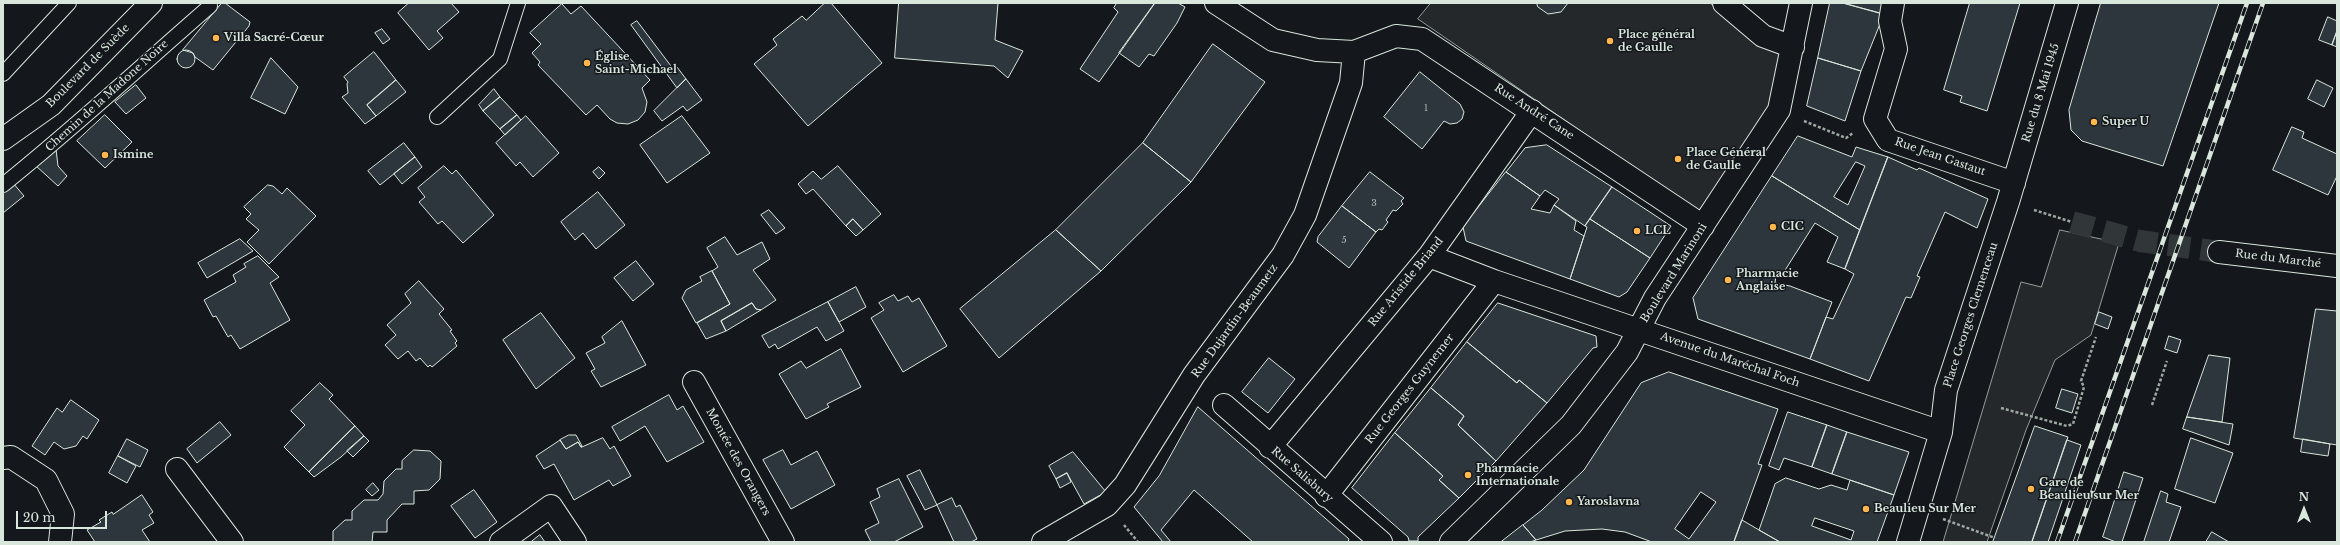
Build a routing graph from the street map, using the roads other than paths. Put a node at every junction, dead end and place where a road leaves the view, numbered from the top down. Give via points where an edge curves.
1 (69, 3) edge
2 (151, 3) edge
3 (518, 3) edge
4 (1216, 3) edge
5 (1724, 3) edge
6 (1801, 3) edge
7 (1893, 3) edge
8 (2067, 3) edge
9 (210, 6) dead end
10 (1793, 47) junction
11 (1354, 52) junction
12 (3, 74) edge
13 (1532, 111) junction
14 (437, 117) dead end
15 (3, 139) edge
16 (2014, 183) junction
17 (3, 185) edge
18 (1703, 226) junction
19 (2219, 252) tunnel mouth
20 (1429, 256) junction
21 (2337, 266) edge
22 (1494, 281) junction
23 (1639, 329) junction
24 (694, 382) dead end
25 (1224, 405) dead end
26 (1940, 432) junction
27 (1270, 447) junction
28 (3, 458) edge
29 (177, 469) dead end
30 (1326, 496) junction
31 (60, 542) edge
32 (232, 542) edge
33 (501, 542) edge
34 (575, 542) edge
35 (783, 542) edge
36 (1043, 542) edge
37 (1381, 542) edge
38 (1452, 542) edge
39 (1908, 542) edge

1 - 12 lane
2 - 15 street, Boulevard de Suède via 51,105
3 - 14 lane via 500,59
4 - 11 street via 1272,40 1317,50
5 - 10 street via 1762,36
6 - 10 street, Boulevard Marinoni
7 - 16 street, Rue Jean Gastaut via 1890,21 1896,49 1875,119 1888,140
8 - 16 street, Rue du 8 Mai 1945
9 - 17 lane, Chemin de la Madone Noire via 124,80 58,142
10 - 18 street, Boulevard Marinoni via 1779,110
11 - 13 street, Rue André Cane via 1396,36 1422,39
11 - 36 street, Rue Dujardin-Beaumetz via 1351,83 1341,113 1305,215 1283,255 1194,375 1125,485 1107,505
13 - 18 street, Rue André Cane
13 - 20 street, Rue Aristide Briand
16 - 26 street, Place Georges Clemenceau via 1946,390
18 - 23 street, Boulevard Marinoni via 1655,298
19 - 21 street, Rue du Marché
20 - 22 street, Avenue du Maréchal Foch
20 - 27 street, Rue Aristide Briand
22 - 23 street, Avenue du Maréchal Foch
22 - 30 street, Rue Georges Guynemer
23 - 26 street, Avenue du Maréchal Foch
23 - 38 street, Boulevard Marinoni via 1627,352 1571,425
24 - 35 street, Montée des Orangers
25 - 27 street, Rue Salisbury
26 - 39 street, Place Georges Clemenceau
27 - 30 street, Rue Salisbury
28 - 31 street via 11,457 46,480 63,514
29 - 32 street
30 - 37 street, Rue Salisbury
33 - 34 street via 551,506

